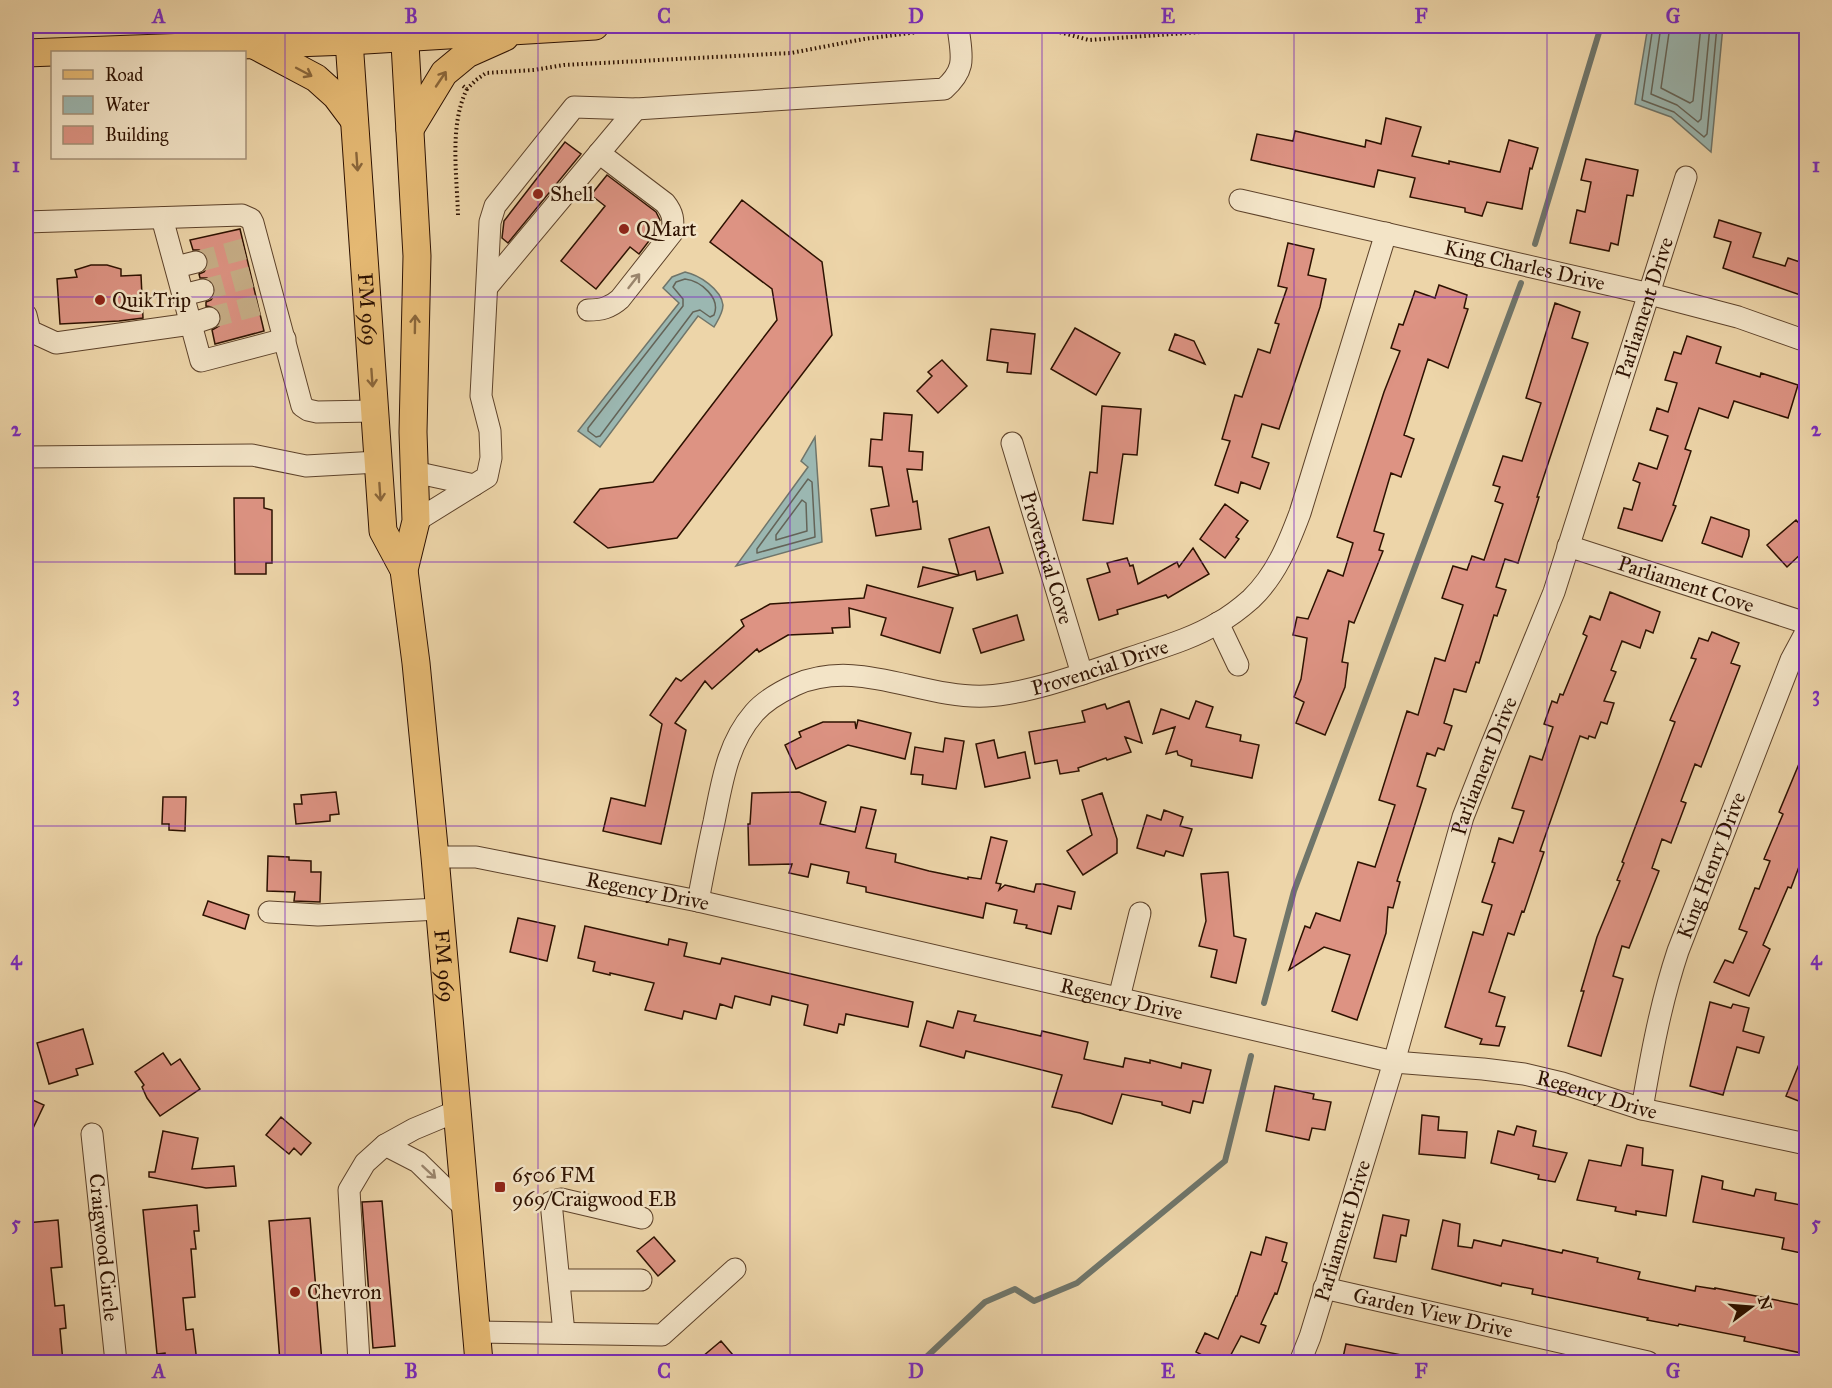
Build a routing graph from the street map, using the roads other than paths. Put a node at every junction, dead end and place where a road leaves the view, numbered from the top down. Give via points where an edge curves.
1 (272, 26) edge
2 (595, 26) edge
3 (958, 26) edge
4 (518, 28) edge
5 (405, 32) edge
6 (349, 33) edge
7 (252, 45) junction
8 (101, 51) edge
9 (51, 53) edge
10 (26, 54) edge
11 (636, 109) junction
12 (354, 120) junction
13 (410, 129) junction
14 (599, 153) junction
15 (1686, 177) dead end
16 (1240, 200) dead end
17 (162, 218) junction
18 (26, 222) edge
19 (1386, 232) junction
20 (488, 286) junction
21 (1650, 294) junction
22 (588, 310) dead end
23 (26, 315) edge
24 (200, 321) junction
25 (285, 339) junction
26 (1806, 341) edge
27 (374, 411) junction
28 (1012, 443) dead end
29 (26, 457) edge
30 (378, 462) junction
31 (414, 472) junction
32 (474, 486) junction
33 (416, 521) junction
34 (1568, 546) junction
35 (404, 570) junction
36 (1218, 623) junction
37 (1806, 623) edge
38 (1806, 632) edge
39 (1238, 665) dead end
40 (1082, 674) junction
41 (435, 857) junction
42 (698, 902) junction
43 (439, 909) junction
44 (269, 912) dead end
45 (1140, 913) dead end
46 (1119, 998) junction
47 (1394, 1062) junction
48 (1642, 1109) junction
49 (456, 1111) junction
50 (92, 1134) dead end
51 (1806, 1144) edge
52 (385, 1145) junction
53 (465, 1208) junction
54 (642, 1218) dead end
55 (735, 1269) dead end
56 (559, 1280) junction
57 (641, 1280) dead end
58 (1324, 1288) junction
59 (476, 1332) junction
60 (564, 1334) junction
61 (116, 1362) edge
62 (359, 1362) edge
63 (479, 1362) edge
64 (1300, 1362) edge
65 (1648, 1362) edge

1 - 7 main road
2 - 4 main road
3 - 11 street via 962,62 958,77 944,89
4 - 5 main road
13 -> 4 main road via 444,72 467,54
5 - 6 main road
5 - 13 main road, FM 969 / FM 969
6 - 7 main road
6 - 12 main road, FM 969 / FM 969
7 - 8 main road
7 -> 12 main road via 316,78
9 - 10 main road
11 - 14 street
11 - 20 street via 574,107 495,206 490,222
12 -> 27 main road, FM 969 / FM 969
31 -> 13 main road, FM 969 / FM 969 via 417,256
14 - 20 street
22 -> 14 street via 613,305 672,232 674,224 673,213 665,203
15 - 21 street, Parliament Drive
16 - 19 street, King Charles Drive
17 - 18 street
17 - 24 street via 186,265
17 - 25 street via 242,215 251,219 252,247 266,303
19 - 21 street, King Charles Drive
19 - 36 street, Provencial Drive via 1288,546 1270,578 1250,600
20 - 32 street via 481,396 490,431 491,458 487,477
21 - 26 street, King Charles Drive via 1738,317
21 - 34 street, Parliament Drive
23 - 24 street via 30,331 56,343
24 - 25 street via 201,361
25 - 27 street via 302,406 317,412
27 - 30 main road, FM 969 / FM 969
27 - 31 main road via 388,417 397,459 403,468
28 - 40 street, Provencial Cove
29 - 30 street via 252,455 306,466
30 -> 35 main road, FM 969 / FM 969 via 383,531
31 - 32 street
31 - 33 main road, FM 969 / FM 969
32 - 33 street
33 - 35 main road, FM 969 / FM 969
34 - 37 street, Parliament Cove
34 - 47 street, Parliament Drive via 1554,592 1463,817
35 - 41 main road, FM 969 / FM 969
36 - 39 street
36 - 40 street, Provencial Drive
38 - 48 street, King Henry Drive via 1791,660 1678,951 1658,1021
40 - 42 street, Provencial Drive via 986,696 946,693 870,676 838,675 810,678 778,692 755,712 738,735 725,765
41 - 42 street, Regency Drive via 476,857
41 - 43 main road, FM 969 / FM 969
42 - 46 street, Regency Drive
43 - 44 street via 318,915
43 - 49 main road, FM 969 / FM 969
45 - 46 street
46 - 47 street, Regency Drive
47 - 48 street, Regency Drive via 1524,1074
47 - 58 street, Parliament Drive
48 - 51 street, Regency Drive
49 - 52 street
49 - 53 main road, FM 969 / FM 969
50 - 61 street, Craigwood Circle
52 -> 53 street via 418,1162
52 - 62 street via 365,1163 349,1190
53 - 59 main road, FM 969 / FM 969
54 - 56 street via 561,1199 551,1202
55 - 60 street via 662,1335
56 - 57 street
56 - 60 street
58 - 64 street, Parliament Drive
58 - 65 street, Garden View Drive
59 - 60 street
59 - 63 main road, FM 969 / FM 969

